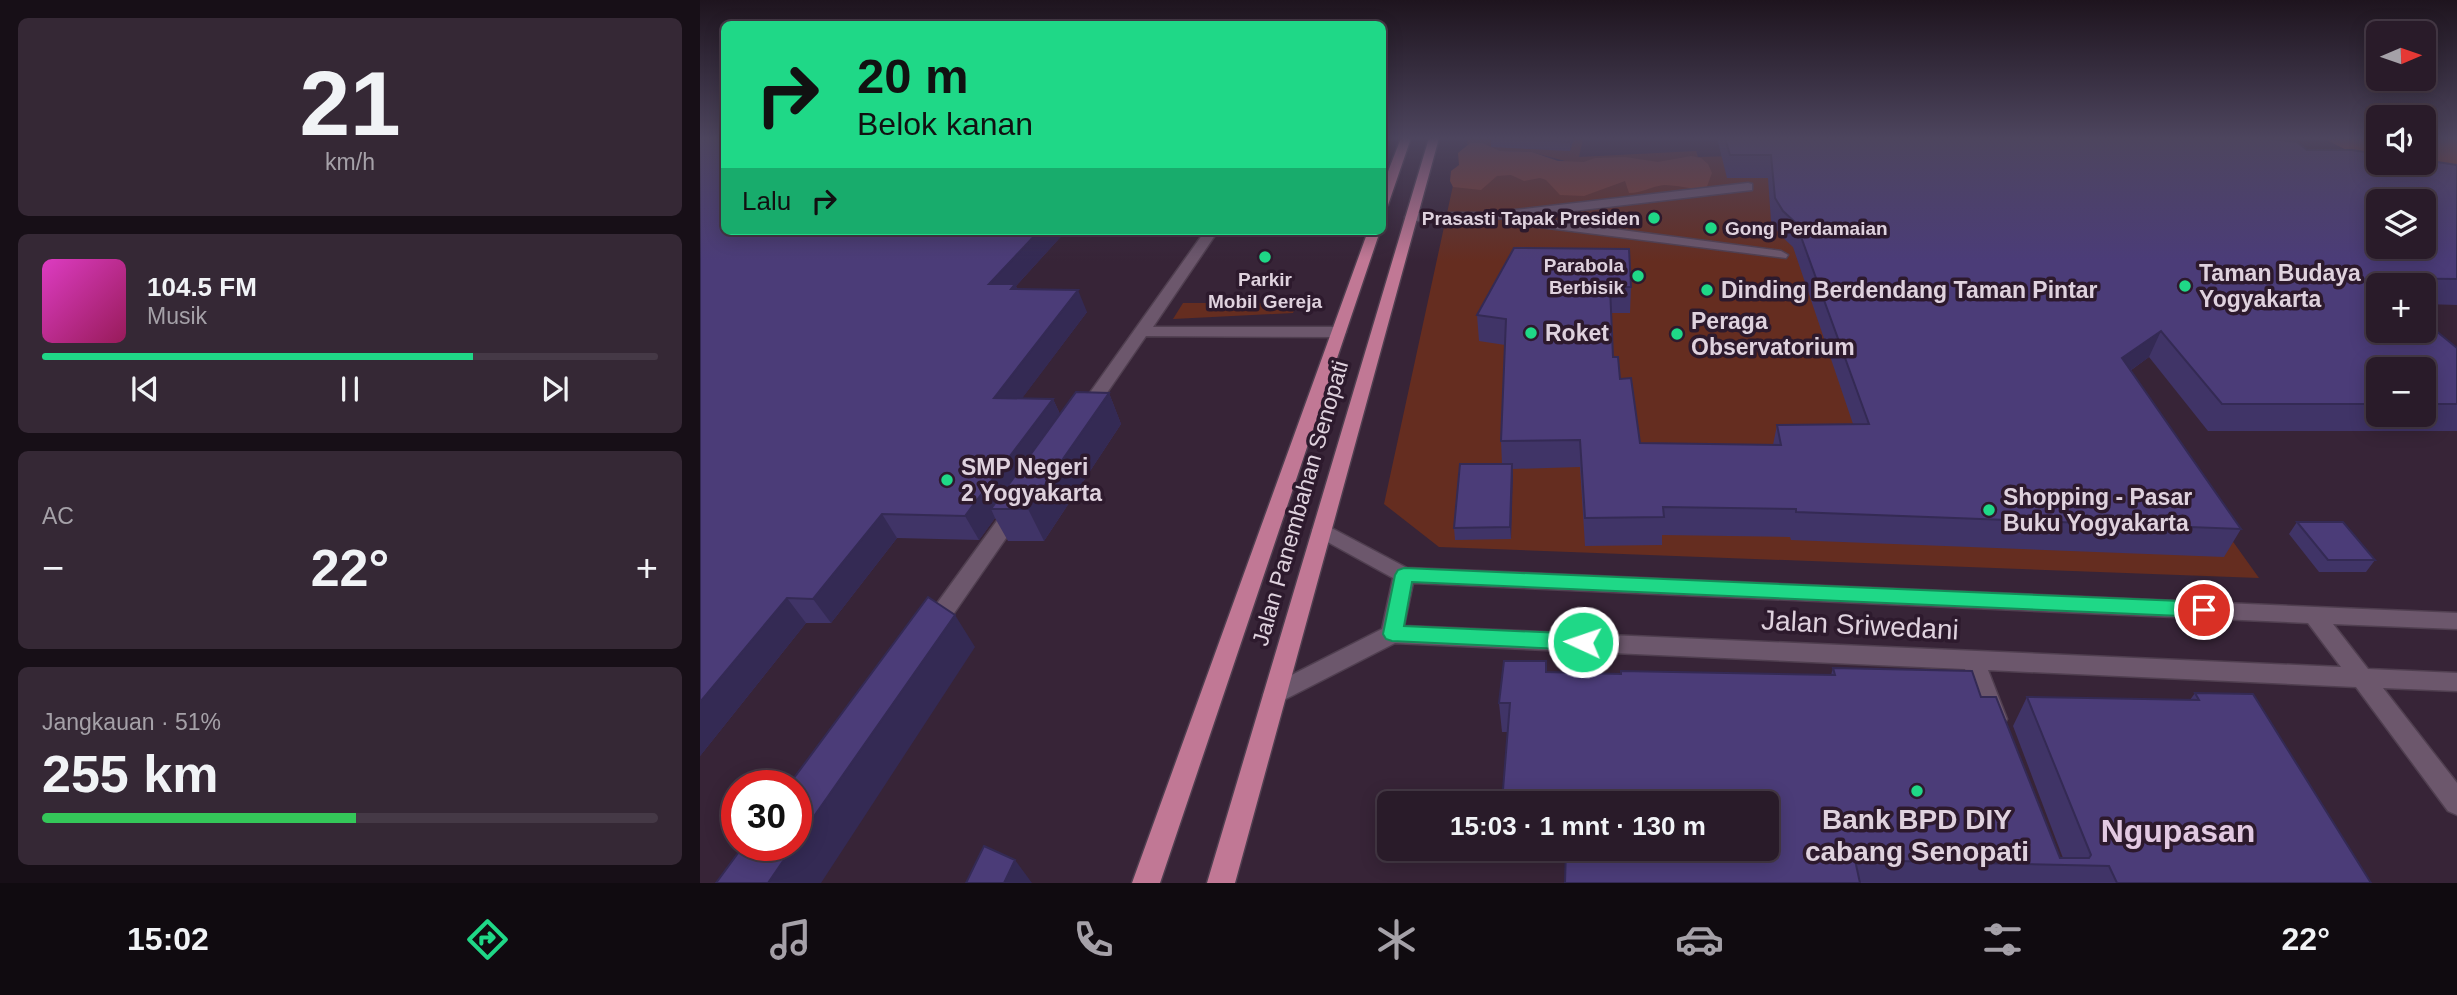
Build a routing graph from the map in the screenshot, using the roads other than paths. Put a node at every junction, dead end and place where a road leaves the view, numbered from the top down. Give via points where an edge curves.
1 (1422, 179) edge
2 (1748, 187) dead end
3 (1411, 217) junction
4 (1489, 217) junction
5 (1209, 235) edge
6 (1373, 235) edge
7 (1781, 255) dead end
8 (1142, 331) junction
9 (1338, 332) junction
10 (1070, 433) edge
11 (1021, 502) edge
12 (1322, 530) junction
13 (1404, 575) junction
14 (2314, 615) junction
15 (2457, 621) edge
16 (1392, 634) junction
17 (925, 638) edge
18 (1973, 660) junction
19 (2363, 678) junction
20 (2457, 682) edge
21 (1274, 695) junction
22 (2005, 747) edge
23 (2457, 803) edge
24 (1146, 883) edge
25 (1221, 883) edge

1 - 3 main road, Jalan Panembahan Senopati
2 - 4 street
3 - 4 street
3 - 12 main road, Jalan Panembahan Senopati
4 - 7 street
5 - 8 street
6 - 9 main road, Jalan Panembahan Senopati
8 - 9 street
8 - 10 street
9 - 24 main road, Jalan Panembahan Senopati
11 - 17 street
12 - 13 street, Jalan Sriwedani
12 - 21 main road, Jalan Panembahan Senopati
13 - 14 street, Jalan Sriwedani
13 - 16 street
14 - 15 street, Jalan Sriwedani
14 - 19 street
16 - 18 street, Jalan Sriwedani
16 - 21 street, Jalan Sriwedani
18 - 19 street, Jalan Sriwedani
18 - 22 street
19 - 20 street, Jalan Sriwedani
19 - 23 street
21 - 25 main road, Jalan Panembahan Senopati

